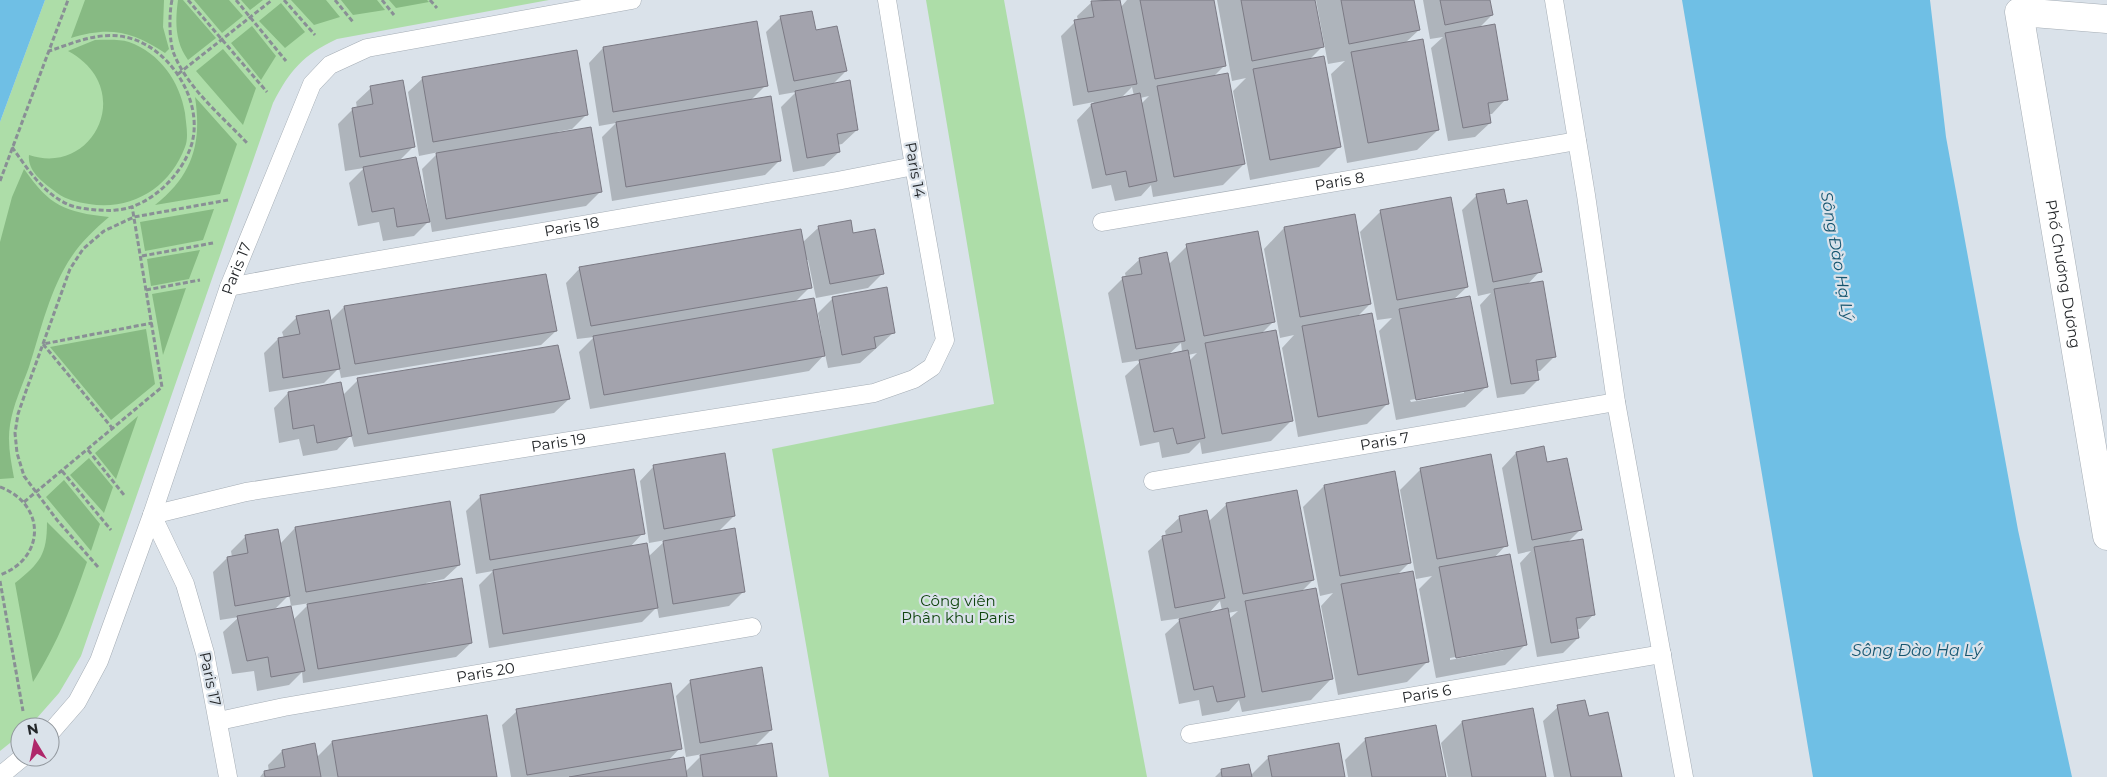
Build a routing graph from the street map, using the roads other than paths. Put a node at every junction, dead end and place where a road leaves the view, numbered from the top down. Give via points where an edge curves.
1 (632, 0) edge
2 (887, 0) edge
3 (1554, 0) edge
4 (2107, 19) edge
5 (1577, 141) junction
6 (914, 166) junction
7 (1102, 222) dead end
8 (229, 288) junction
9 (946, 340) joint
10 (1616, 402) junction
11 (1153, 481) dead end
12 (152, 515) junction
13 (2107, 536) edge
14 (752, 627) dead end
15 (1662, 654) junction
16 (219, 721) junction
17 (60, 722) edge
18 (1190, 734) dead end
19 (11, 767) edge
20 (0, 776) edge
21 (228, 777) edge
22 (1684, 777) edge

1 - 8 lane, Paris 17 via 367,48 330,65 312,84
2 - 6 lane, Paris 14
3 - 5 lane
4 - 13 street, Phố Chương Dương via 2019,12
5 - 7 lane, Paris 8
5 - 10 lane
6 - 8 lane, Paris 18
6 - 9 lane, Paris 14
8 - 12 lane, Paris 17
9 - 12 lane, Paris 19 via 932,367 914,379 874,393 246,492
10 - 11 lane, Paris 7
10 - 15 lane
12 - 16 lane, Paris 17 via 185,584 205,653
12 - 17 lane via 99,660 77,702
14 - 16 lane, Paris 20
15 - 18 lane, Paris 6
15 - 22 lane
16 - 21 lane, Paris 17
19 - 20 lane

